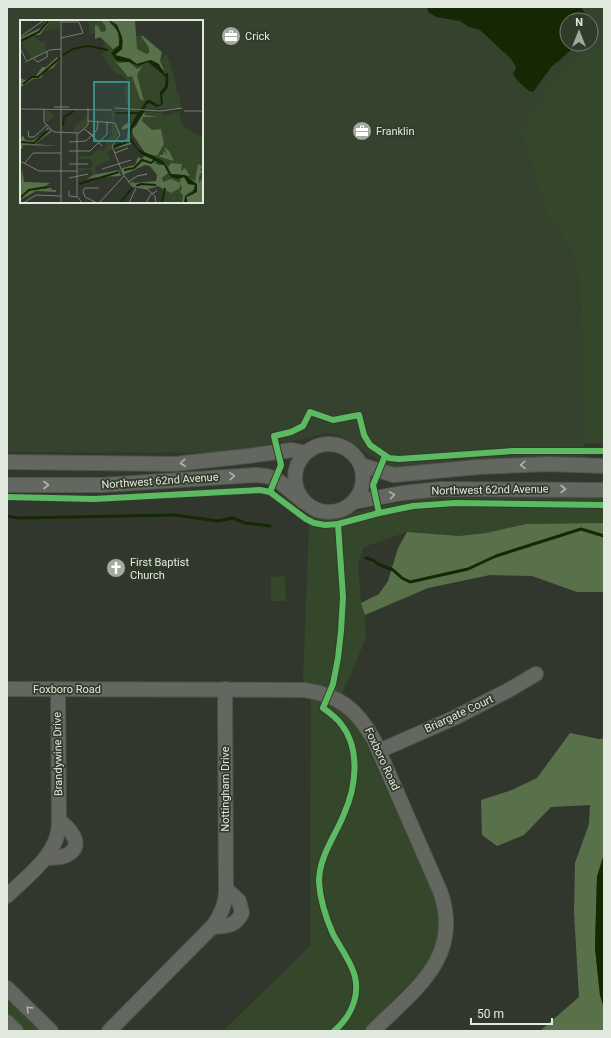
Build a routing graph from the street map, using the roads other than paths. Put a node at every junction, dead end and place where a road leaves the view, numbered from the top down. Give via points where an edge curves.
1 (304, 453) junction
2 (7, 462) edge
3 (361, 465) junction
4 (604, 466) edge
5 (7, 485) edge
6 (604, 490) edge
7 (304, 502) junction
8 (353, 502) junction
9 (536, 674) dead end
10 (7, 689) edge
11 (58, 689) junction
12 (225, 689) junction
13 (379, 751) junction
14 (59, 820) junction
15 (45, 858) junction
16 (226, 889) junction
17 (7, 896) edge
18 (212, 927) junction
19 (7, 988) edge
20 (7, 1022) edge
21 (16, 1031) edge
22 (51, 1031) edge
23 (109, 1031) edge
24 (373, 1031) edge

1 -> 2 street, Northwest 62nd Avenue via 292,450 175,464
1 - 3 street via 316,446 329,443 342,446 354,453
1 - 7 street via 297,464 294,477 297,490
4 -> 3 street, Northwest 62nd Avenue via 548,464 394,475
3 - 8 street via 364,478 361,491
5 -> 7 street, Northwest 62nd Avenue via 103,485 256,475 276,478
8 -> 6 street, Northwest 62nd Avenue via 442,489
7 - 8 street via 315,510 329,512 342,510
9 - 13 street, Briargate Court via 454,718
10 - 11 street, Foxboro Road
11 - 12 street, Foxboro Road
11 - 14 street, Brandywine Drive
12 - 13 street, Foxboro Road via 304,690 333,697 357,714 366,725
12 - 16 street, Nottingham Drive
13 - 24 street, Foxboro Road via 440,891 446,914 446,931 444,944 432,970
14 - 15 street, Brandywine Drive via 57,839
14 - 15 street via 71,831 75,841 72,852 66,856
15 - 17 street, Brandywine Drive
16 - 18 street, Nottingham Drive via 223,909
16 - 18 street via 239,901 242,913 233,924
18 - 23 street, Nottingham Drive
22 -> 19 street
20 - 21 street

